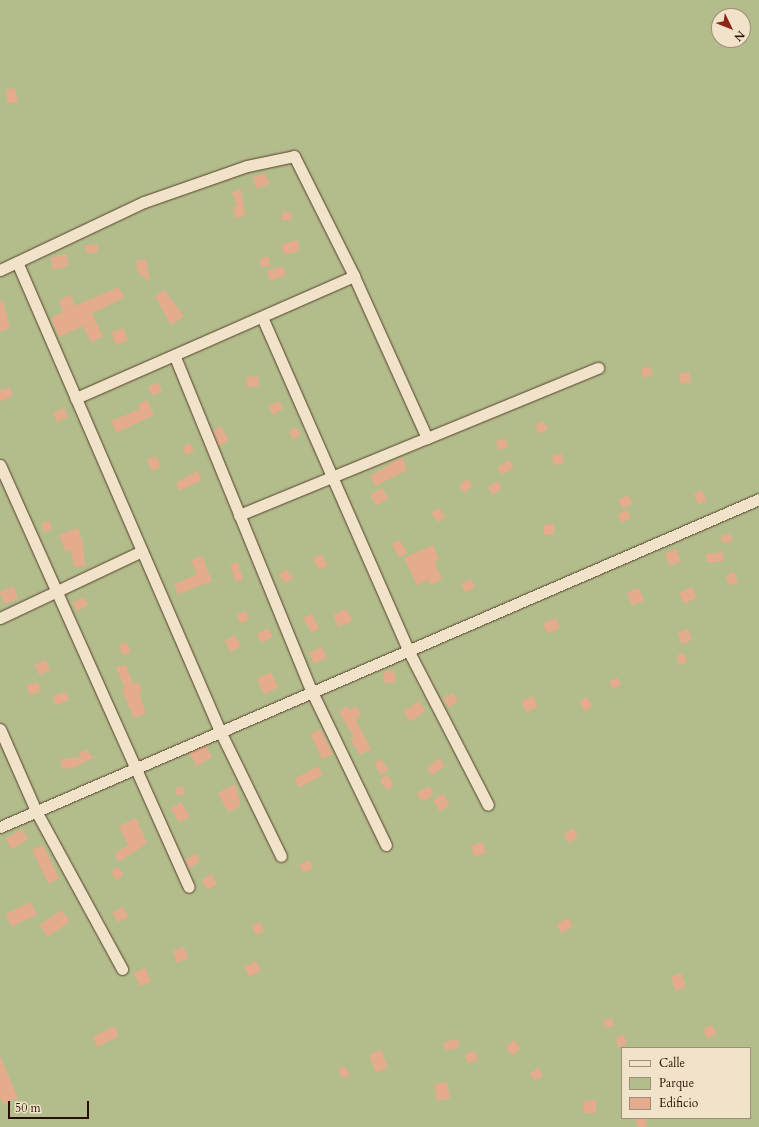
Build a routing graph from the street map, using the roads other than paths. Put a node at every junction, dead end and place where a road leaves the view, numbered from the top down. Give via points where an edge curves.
1 (17, 262) junction
2 (0, 270) edge
3 (354, 276) junction
4 (262, 317) junction
5 (175, 357) junction
6 (598, 368) dead end
7 (76, 398) junction
8 (427, 438) junction
9 (0, 465) edge
10 (332, 477) junction
11 (759, 499) edge
12 (239, 515) junction
13 (142, 551) junction
14 (56, 591) junction
15 (0, 618) edge
16 (408, 650) junction
17 (312, 692) junction
18 (0, 729) edge
19 (220, 731) junction
20 (135, 768) junction
21 (488, 805) dead end
22 (36, 811) junction
23 (0, 827) edge
24 (386, 845) dead end
25 (281, 856) dead end
26 (189, 887) dead end
27 (122, 969) dead end

1 - 2 street
1 - 3 street via 144,202 247,166 294,156
1 - 7 street
3 - 4 street
3 - 8 street
4 - 5 street
4 - 10 street
5 - 7 street
5 - 12 street
6 - 8 street
7 - 13 street
8 - 10 street
9 - 14 street
10 - 12 street
10 - 16 street
11 - 16 street
12 - 17 street
13 - 14 street
13 - 19 street
14 - 15 street
14 - 20 street
16 - 17 street
16 - 21 street
17 - 19 street
17 - 24 street
18 - 22 street
19 - 20 street
19 - 25 street
20 - 22 street
20 - 26 street
22 - 23 street
22 - 27 street

